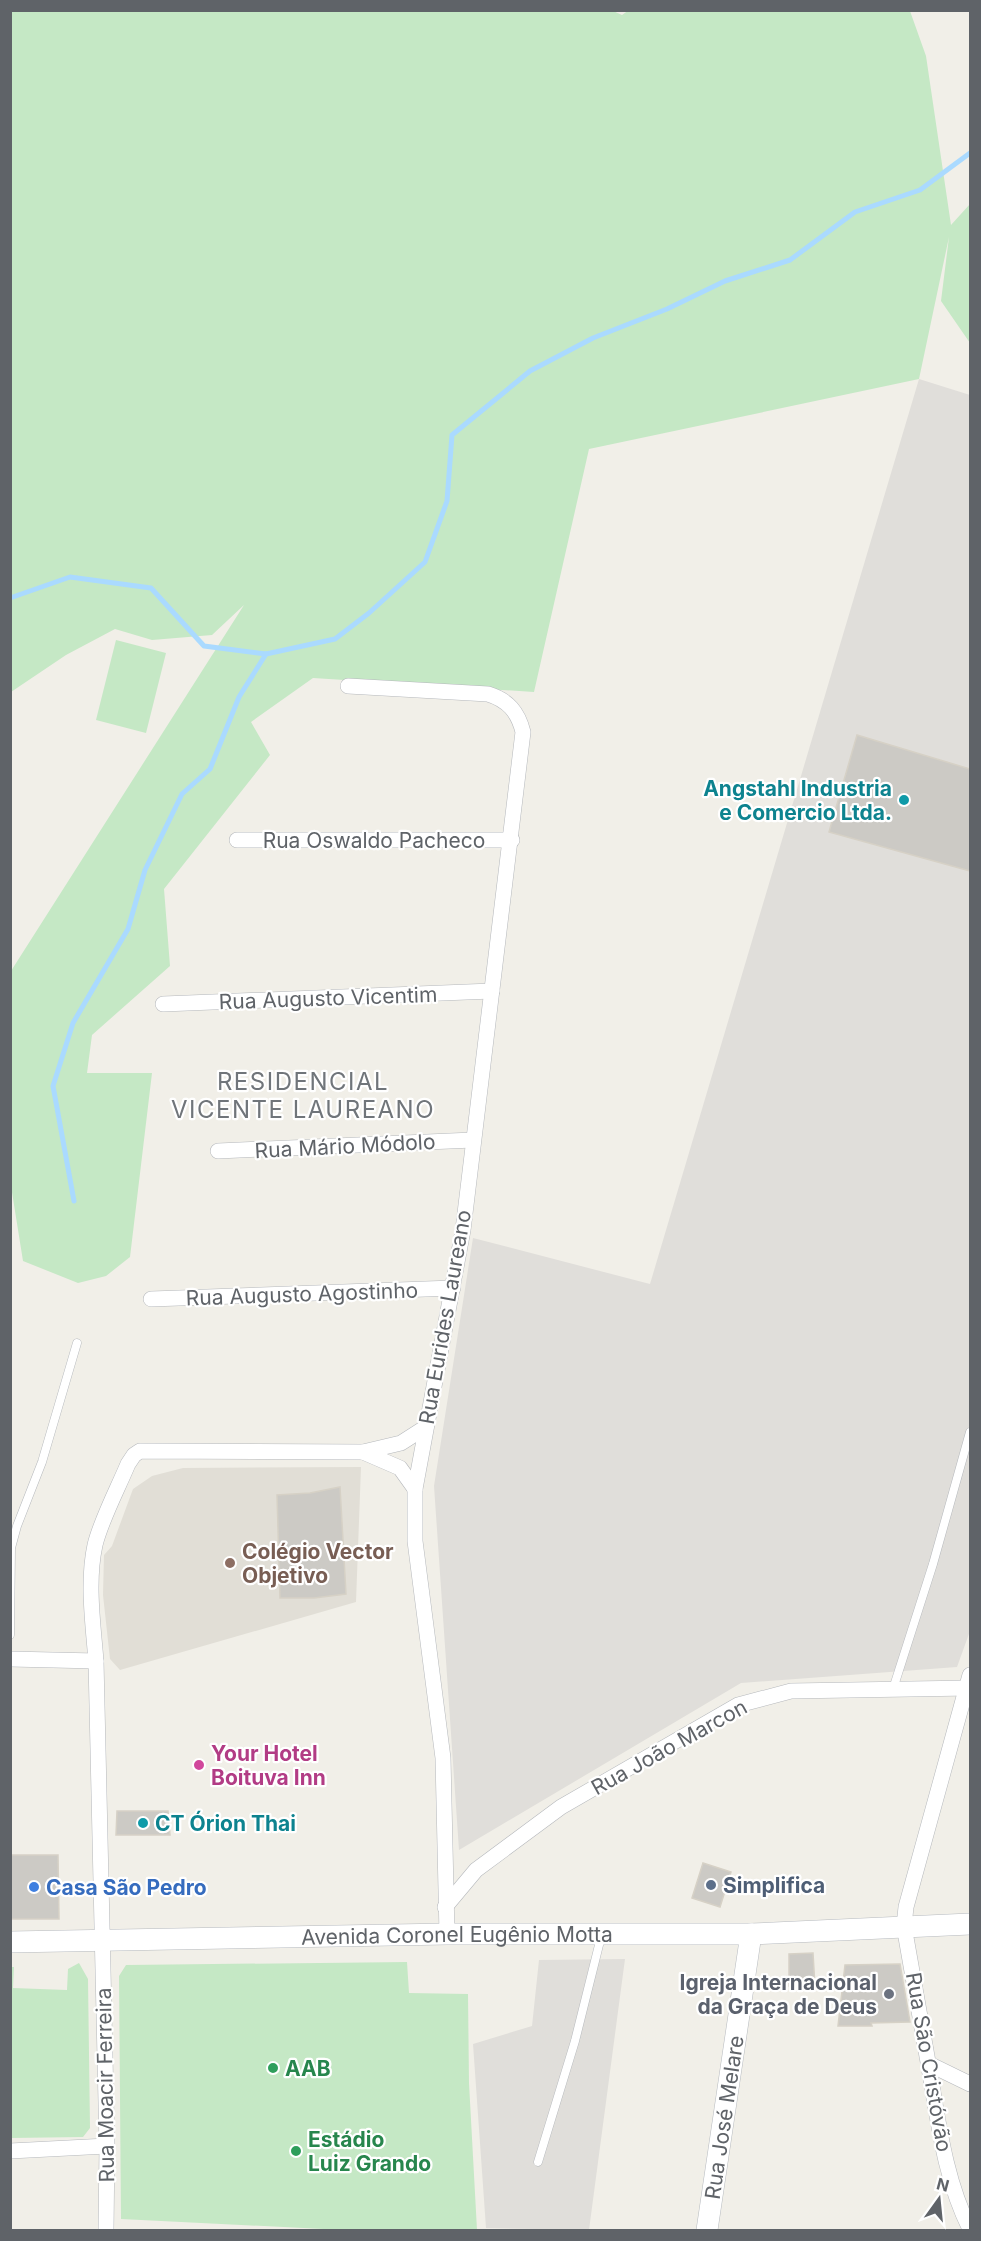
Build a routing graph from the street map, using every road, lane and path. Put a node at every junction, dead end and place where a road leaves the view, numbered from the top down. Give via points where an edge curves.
1 (348, 686) dead end
2 (237, 840) dead end
3 (512, 840) junction
4 (492, 991) junction
5 (163, 1004) dead end
6 (473, 1140) junction
7 (218, 1151) dead end
8 (453, 1288) junction
9 (151, 1299) dead end
10 (77, 1343) dead end
11 (426, 1428) junction
12 (970, 1432) edge
13 (363, 1452) junction
14 (415, 1489) junction
15 (10, 1635) edge
16 (10, 1659) edge
17 (96, 1661) junction
18 (969, 1684) edge
19 (892, 1690) junction
20 (445, 1907) junction
21 (970, 1923) edge
22 (904, 1926) junction
23 (602, 1932) junction
24 (447, 1934) junction
25 (751, 1934) junction
26 (101, 1940) junction
27 (10, 1942) edge
28 (928, 2064) junction
29 (970, 2084) edge
30 (107, 2146) junction
31 (10, 2151) edge
32 (538, 2162) dead end
33 (970, 2229) edge
34 (106, 2230) edge
35 (707, 2230) edge

1 - 3 street, Rua Eurides Laureano via 480,692 510,706 523,732
2 - 3 street, Rua Oswaldo Pacheco
3 - 4 street, Rua Eurides Laureano
4 - 5 street, Rua Augusto Vicentim
4 - 6 street, Rua Eurides Laureano
6 - 7 street, Rua Mário Módolo
6 - 8 street, Rua Eurides Laureano
8 - 9 street, Rua Augusto Agostinho
8 - 11 street, Rua Eurides Laureano
10 - 15 lane via 42,1462 11,1548
11 - 13 street via 401,1443
11 - 14 street, Rua Eurides Laureano
12 - 19 lane
13 - 14 street via 400,1468
13 - 17 street, Rua Moacir Ferreira via 136,1453 95,1545 91,1592
14 - 20 street, Rua Eurides Laureano via 415,1541 443,1758
16 - 17 street
17 - 26 street, Rua Moacir Ferreira
18 - 19 street, Rua João Marcon
18 - 22 street, Rua São Cristóvão
19 - 20 street, Rua João Marcon via 791,1691 735,1706 561,1807 476,1870
20 - 24 street, Rua Eurides Laureano
21 - 22 main road, Avenida Coronel Eugênio Motta
22 - 25 main road, Avenida Coronel Eugênio Motta
22 - 28 street, Rua São Cristóvão
23 - 24 main road, Avenida Coronel Eugênio Motta
23 - 25 main road, Avenida Coronel Eugênio Motta
23 - 32 lane via 575,2041
24 - 26 main road, Avenida Coronel Eugênio Motta
25 - 35 main road, Rua José Melare
26 - 27 main road, Avenida Coronel Eugênio Motta
26 - 30 street, Rua Moacir Ferreira
28 - 29 street
28 - 33 street, Rua São Cristóvão via 950,2175
30 - 31 street
30 - 34 street, Rua Moacir Ferreira

